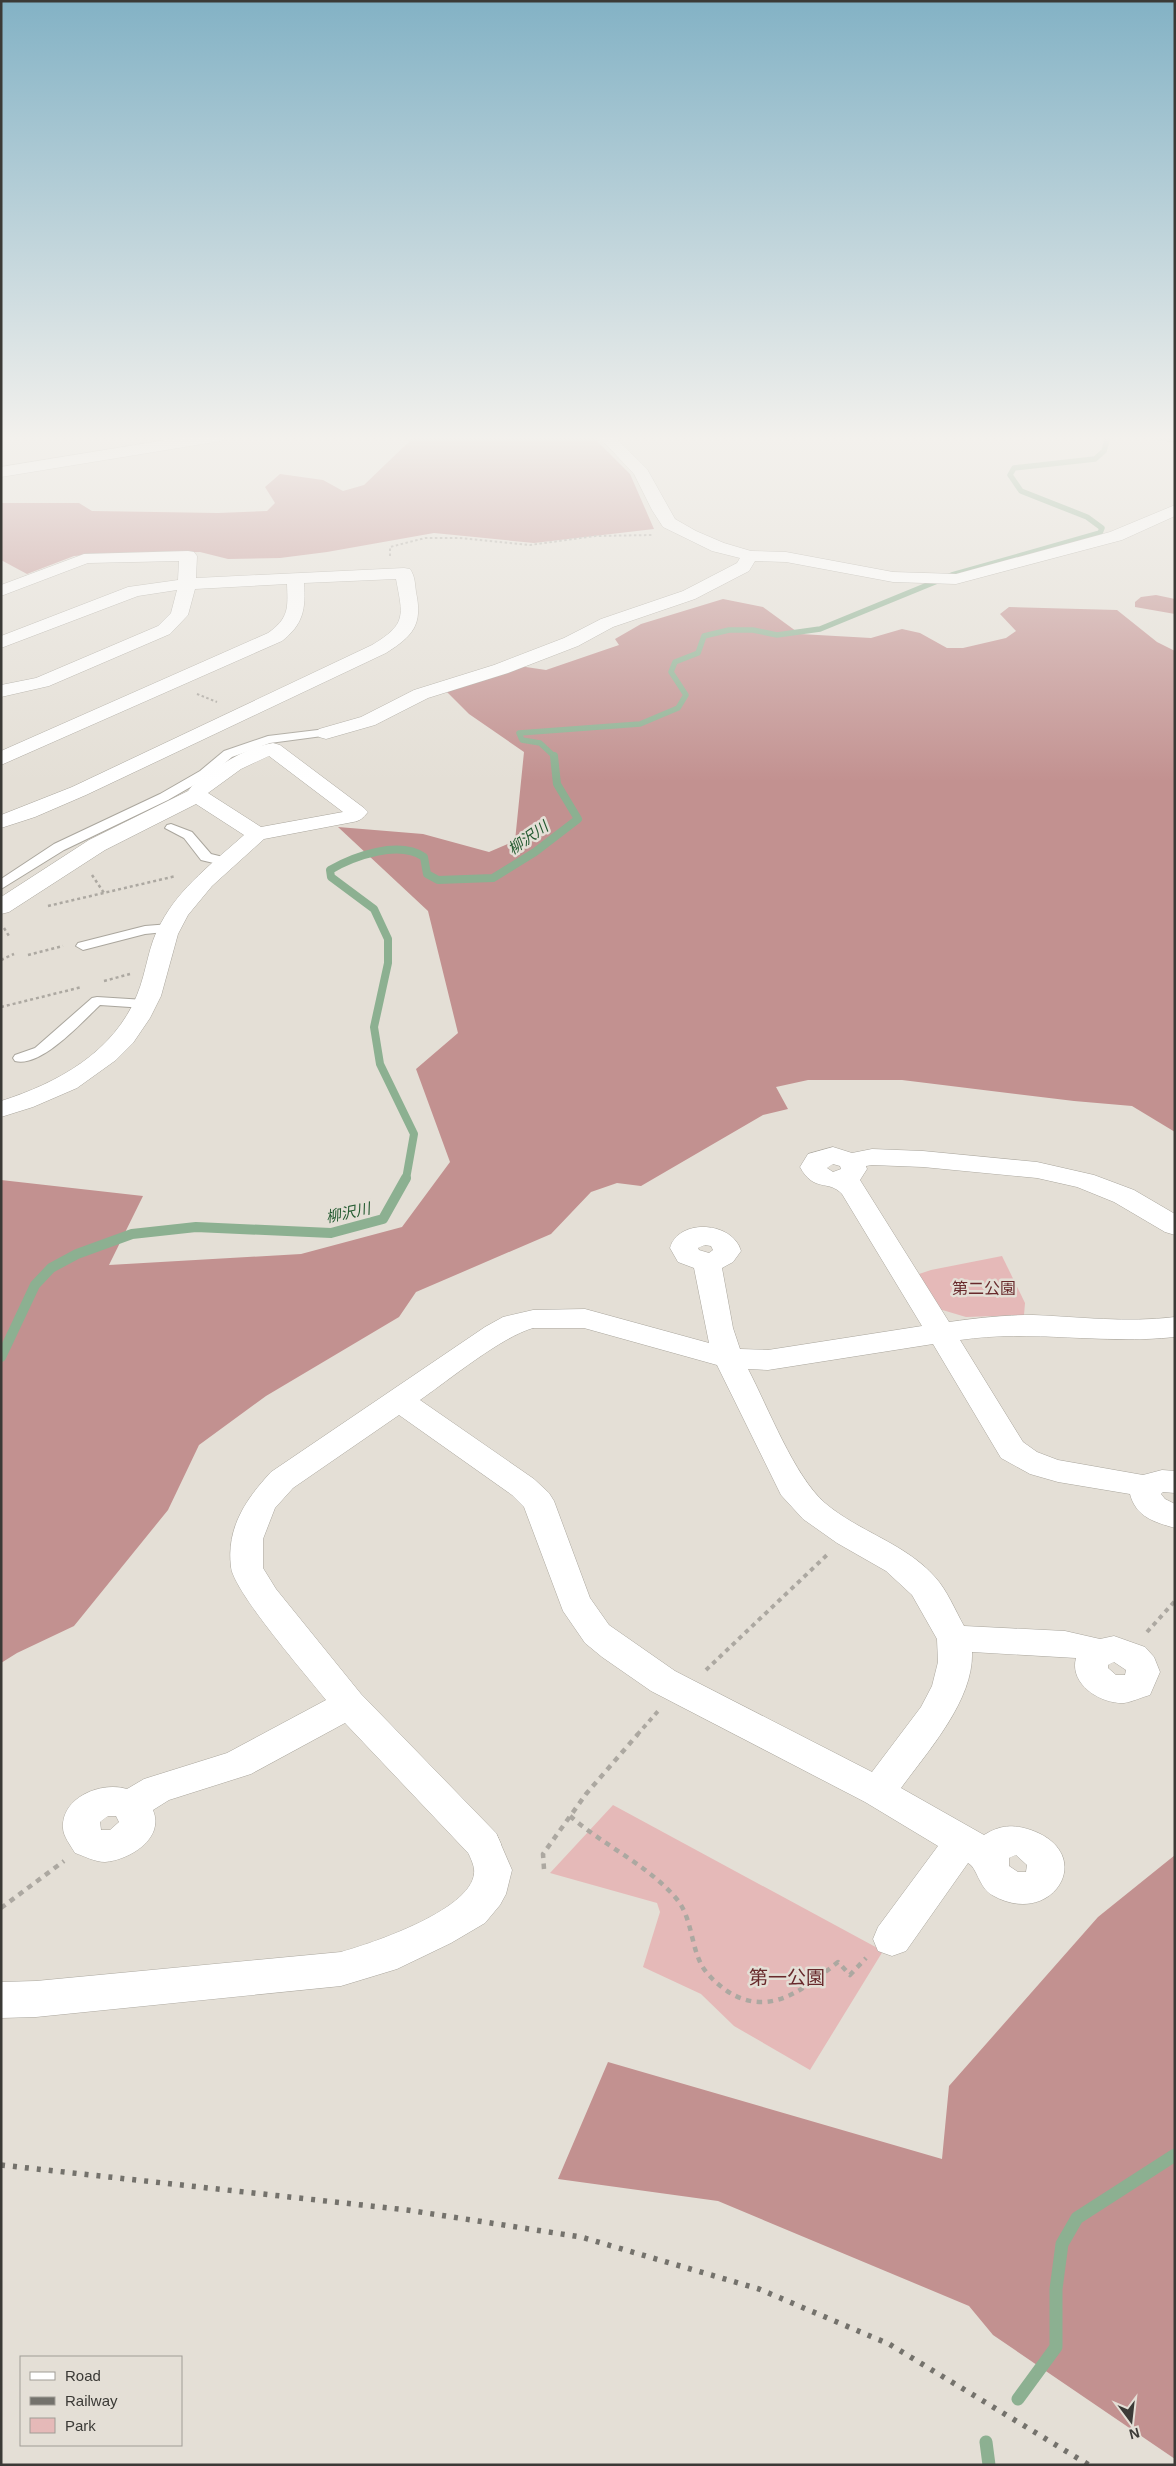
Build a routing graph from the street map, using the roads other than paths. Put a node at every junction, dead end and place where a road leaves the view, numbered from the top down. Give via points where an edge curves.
1 (733, 551) edge
2 (1059, 551) edge
3 (750, 556) junction
4 (295, 578) junction
5 (185, 584) junction
6 (1, 591) edge
7 (1, 643) edge
8 (1, 690) edge
9 (326, 733) joint
10 (1, 759) edge
11 (197, 796) junction
12 (1, 822) edge
13 (171, 828) dead end
14 (257, 834) junction
15 (226, 862) junction
16 (1, 885) edge
17 (1, 907) edge
18 (170, 928) junction
19 (83, 946) road end
20 (145, 1004) junction
21 (20, 1058) dead end
22 (1, 1110) edge
23 (1175, 1226) edge
24 (707, 1262) dead end
25 (1175, 1327) edge
26 (941, 1332) junction
27 (728, 1358) junction
28 (400, 1401) junction
29 (1161, 1484) edge
30 (1175, 1516) edge
31 (954, 1638) junction
32 (1098, 1652) dead end
33 (349, 1704) junction
34 (878, 1792) junction
35 (131, 1805) dead end
36 (881, 1946) road end
37 (1, 2000) edge

1 - 3 street
2 - 3 street via 954,579 893,577 811,561
3 - 9 street via 742,567 689,596 607,623 571,642 501,669 421,694 368,721
4 - 5 street
4 - 10 street via 296,615 292,623 275,637
4 - 12 street via 404,573 411,616 406,629 396,639 79,791
5 - 6 street via 188,556 95,557
5 - 7 street via 134,591
5 - 8 street via 185,608 176,622 164,630 42,682
9 - 16 lane via 268,740 228,754 204,774 164,797 59,847
11 - 14 street
11 - 14 street via 199,790 242,760 260,750 273,749 357,812 353,816
11 - 17 street via 97,845
13 - 15 lane via 188,835 206,857
14 - 15 street
15 - 18 street via 190,895
18 - 19 lane via 146,930
18 - 20 street
20 - 21 lane via 97,1001 40,1051
20 - 22 street via 126,1038 105,1059 30,1101
23 - 26 street via 1124,1196 1085,1181 1037,1170 872,1157 847,1170 853,1189
24 - 27 street
25 - 26 street via 1139,1331 1008,1325
26 - 27 street via 768,1360
26 - 29 street via 1012,1450 1025,1461 1064,1473
27 - 28 street via 585,1318 533,1318 495,1334
27 - 31 street via 792,1488 814,1511 848,1535 897,1562 924,1586
28 - 33 street via 282,1480 261,1503 247,1539 247,1569 264,1598
28 - 34 street via 523,1487 538,1501 575,1602 597,1634 614,1648 663,1681
29 - 30 street via 1145,1497 1151,1508
31 - 32 street via 1065,1644
31 - 34 street via 955,1662 949,1686 933,1717
33 - 35 street via 238,1764 157,1790
33 - 37 street via 483,1844 493,1870 486,1894 472,1911 383,1957 341,1969
34 - 36 street via 976,1849

